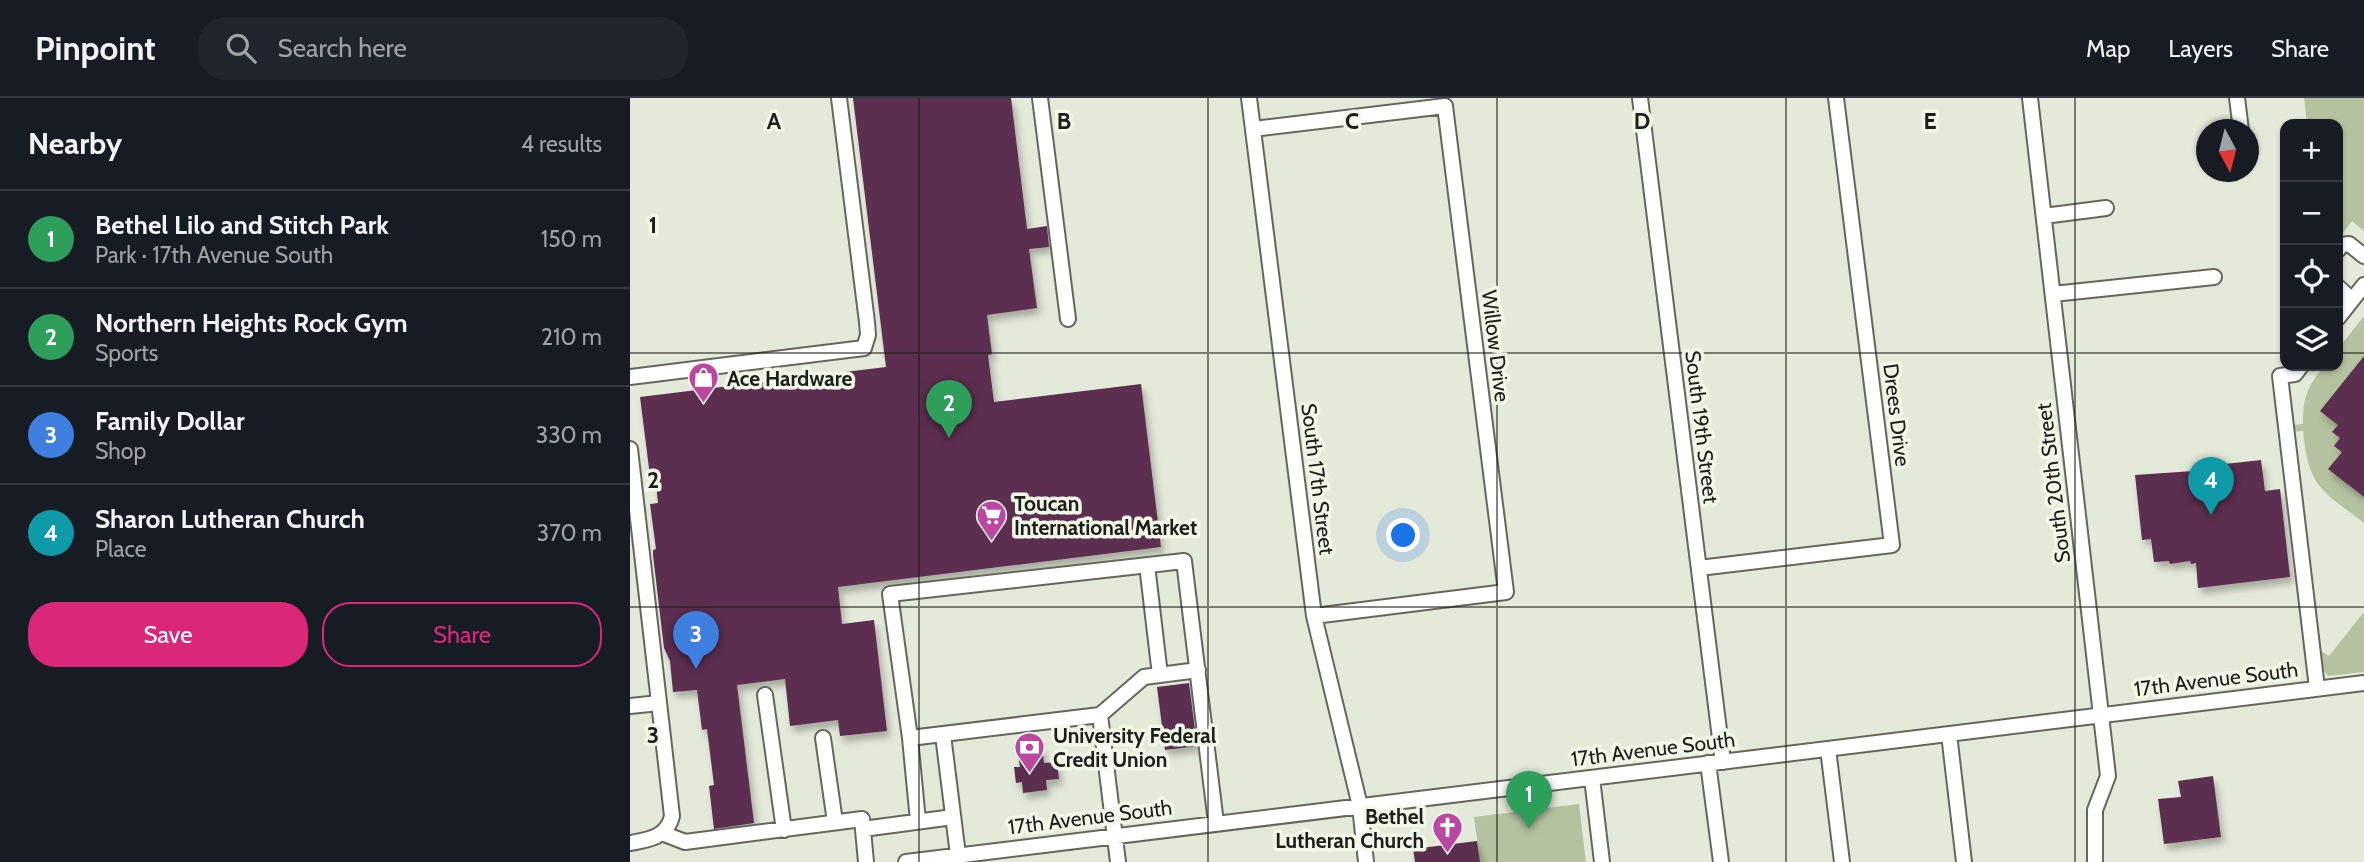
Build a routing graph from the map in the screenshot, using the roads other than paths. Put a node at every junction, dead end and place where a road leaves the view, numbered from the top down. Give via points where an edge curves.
1 (839, 98) edge
2 (1040, 98) edge
3 (1249, 98) edge
4 (1640, 98) edge
5 (1836, 98) edge
6 (2030, 98) edge
7 (2237, 98) edge
8 (2240, 119) edge
9 (1253, 129) junction
10 (2106, 208) dead end
11 (2044, 216) junction
12 (2342, 245) edge
13 (2364, 256) edge
14 (2214, 277) dead end
15 (2364, 285) edge
16 (2343, 292) edge
17 (2053, 294) junction
18 (2352, 300) junction
19 (2343, 312) edge
20 (1068, 320) dead end
21 (2297, 371) edge
22 (630, 377) edge
23 (630, 449) edge
24 (1147, 565) junction
25 (1699, 568) junction
26 (1314, 616) junction
27 (1198, 670) junction
28 (1160, 675) junction
29 (2364, 683) edge
30 (2317, 688) junction
31 (765, 695) dead end
32 (659, 703) junction
33 (630, 706) edge
34 (1100, 715) junction
35 (2101, 715) junction
36 (1949, 734) junction
37 (943, 735) junction
38 (823, 738) dead end
39 (909, 738) junction
40 (1828, 749) junction
41 (1716, 763) junction
42 (1592, 778) junction
43 (1360, 806) junction
44 (953, 817) junction
45 (918, 821) junction
46 (835, 822) junction
47 (1216, 823) junction
48 (784, 830) junction
49 (863, 830) junction
50 (662, 833) junction
51 (1115, 835) junction
52 (630, 843) edge
53 (958, 855) junction
54 (988, 857) edge
55 (866, 862) edge
56 (906, 862) edge
57 (1118, 862) edge
58 (1366, 862) edge
59 (1602, 862) edge
60 (1721, 862) edge
61 (1842, 862) edge
62 (1964, 862) edge
63 (2095, 862) edge

1 - 22 street via 867,322 864,348
2 - 20 street
3 - 9 street, South 17th Street
4 - 25 street, South 19th Street
5 - 25 street, Drees Drive via 1892,545
6 - 11 street, South 20th Street
7 - 8 street
9 - 26 street, South 17th Street
9 - 26 street, Willow Drive via 1445,106 1506,592
10 - 11 street
11 - 17 street, South 20th Street
12 - 13 street via 2349,244
14 - 17 street
15 - 18 street
16 - 18 street
17 - 35 street, South 20th Street
18 - 19 street
21 - 30 street via 2280,376
23 - 32 street
24 - 27 street via 1184,561
24 - 28 street
24 - 39 street via 890,594
25 - 41 street, South 19th Street
26 - 43 street, South 17th Street
27 - 28 street
27 - 47 street
28 - 34 street via 1144,677
29 - 30 street, 17th Avenue South
30 - 35 street, 17th Avenue South
31 - 48 street
32 - 33 street
32 - 50 street via 672,816
34 - 37 street
34 - 51 street
35 - 36 street, 17th Avenue South
35 - 63 street, South 20th Street via 2108,776 2095,810
36 - 40 street, 17th Avenue South
36 - 62 street
37 - 39 street
37 - 44 street
38 - 46 street
39 - 45 street
40 - 41 street, 17th Avenue South
40 - 61 street
41 - 42 street, 17th Avenue South
41 - 60 street, South 19th Street
42 - 43 street, 17th Avenue South
42 - 59 street
43 - 47 street, 17th Avenue South
43 - 58 street, South 17th Street
44 - 45 street
44 - 53 street
45 - 49 street
46 - 48 street
46 - 49 street via 862,819
47 - 51 street, 17th Avenue South
48 - 50 street via 685,842
49 - 55 street
50 - 52 street
51 - 54 street, 17th Avenue South
51 - 57 street
53 - 54 street, 17th Avenue South
53 - 56 street, 17th Avenue South

